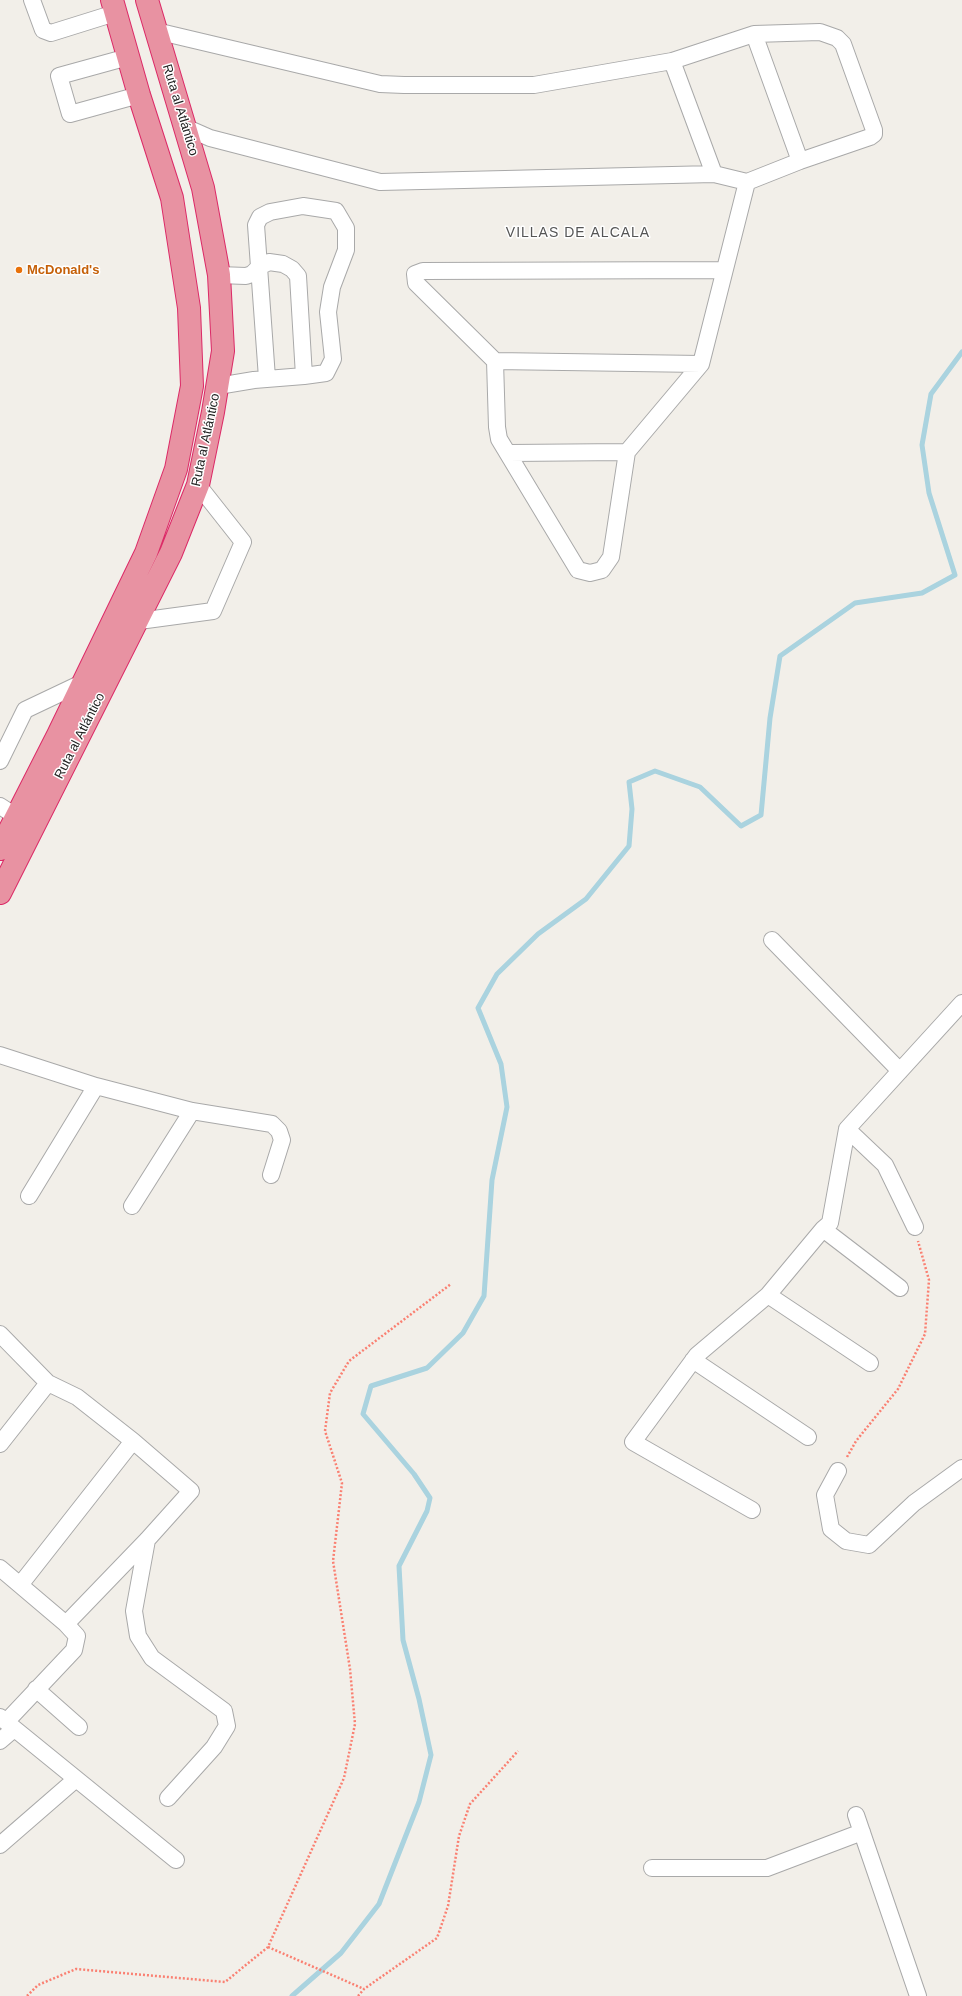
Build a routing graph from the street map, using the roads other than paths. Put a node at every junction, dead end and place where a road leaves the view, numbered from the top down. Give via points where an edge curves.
1 (32, 0) edge
2 (147, 0) edge
3 (113, 6) edge
4 (156, 31) junction
5 (754, 34) junction
6 (128, 57) junction
7 (672, 61) junction
8 (139, 95) junction
9 (185, 127) junction
10 (800, 161) junction
11 (714, 174) junction
12 (747, 182) junction
13 (203, 188) junction
14 (172, 198) junction
15 (258, 267) junction
16 (724, 270) junction
17 (219, 275) junction
18 (495, 361) junction
19 (701, 364) junction
20 (304, 376) junction
21 (267, 378) junction
22 (218, 386) junction
23 (627, 452) junction
24 (509, 453) junction
25 (198, 485) junction
26 (139, 621) junction
27 (84, 682) junction
28 (0, 761) edge
29 (8, 812) edge
30 (0, 849) edge
31 (0, 893) edge
32 (772, 940) dead end
33 (962, 1003) edge
34 (1, 1058) edge
35 (900, 1071) junction
36 (96, 1086) junction
37 (192, 1111) junction
38 (847, 1129) junction
39 (271, 1175) dead end
40 (29, 1196) dead end
41 (132, 1206) dead end
42 (915, 1227) road end
43 (823, 1229) junction
44 (900, 1288) dead end
45 (768, 1295) junction
46 (0, 1334) edge
47 (693, 1360) junction
48 (870, 1363) dead end
49 (48, 1383) junction
50 (808, 1437) dead end
51 (134, 1441) junction
52 (0, 1444) edge
53 (962, 1468) edge
54 (838, 1472) road end
55 (752, 1510) dead end
56 (147, 1540) junction
57 (0, 1568) edge
58 (20, 1585) junction
59 (66, 1624) junction
60 (36, 1690) junction
61 (7, 1723) edge
62 (79, 1727) dead end
63 (0, 1741) edge
64 (76, 1779) junction
65 (168, 1798) dead end
66 (856, 1815) dead end
67 (862, 1832) junction
68 (0, 1845) edge
69 (176, 1860) dead end
70 (652, 1868) dead end
71 (918, 1996) edge

1 - 3 street via 43,30 51,33
2 - 4 highway, Ruta al Atlántico
3 - 6 highway, Ruta al Atlántico
4 - 7 street via 380,84 534,85
4 - 9 highway, Ruta al Atlántico
5 - 7 street
5 - 10 street
5 - 10 street via 820,32 837,38 842,44 874,134
6 - 8 highway, Ruta al Atlántico
6 - 8 street via 59,76 70,114
7 - 11 street
8 - 14 highway, Ruta al Atlántico
9 - 11 street via 210,138 380,182
9 - 13 highway, Ruta al Atlántico
10 - 12 street
11 - 12 street
12 - 16 street
13 - 14 highway via 195,199 181,203
13 - 17 highway, Ruta al Atlántico
14 - 27 highway, Ruta al Atlántico via 189,308 192,386 176,469 146,553
15 - 17 street via 246,276
15 - 20 street via 269,262 284,264 298,276
15 - 20 street via 256,226 260,217 270,212 303,206 336,211 346,228 346,250 332,287 328,312 333,359 326,373
15 - 21 street
16 - 18 street via 423,271 415,274 416,283
16 - 19 street
17 - 22 highway, Ruta al Atlántico via 223,351
18 - 19 street
18 - 24 street via 497,427 499,439
19 - 23 street
20 - 21 street
21 - 22 street
22 - 25 highway, Ruta al Atlántico
23 - 24 street
23 - 24 street via 611,557 602,570 590,574 578,570
25 - 26 highway, Ruta al Atlántico via 171,553
25 - 26 street via 242,542 213,611
26 - 31 highway, Ruta al Atlántico
27 - 28 street via 25,710
27 - 29 highway, Ruta al Atlántico
29 - 30 highway, Ruta al Atlántico
32 - 35 street
33 - 35 street
34 - 36 street
35 - 38 street
36 - 37 street
36 - 40 street
37 - 39 street via 272,1124 279,1131 282,1140
37 - 41 street
38 - 42 street via 885,1165
38 - 43 street via 830,1223
43 - 44 street
43 - 45 street
45 - 47 street
45 - 48 street
46 - 49 street
47 - 50 street
47 - 55 street via 633,1442
49 - 51 street via 77,1397
49 - 52 street
51 - 56 street via 191,1491
51 - 58 street
53 - 54 street via 914,1503 869,1545 846,1542 831,1529 825,1495
56 - 59 street
56 - 65 street via 134,1611 138,1636 152,1658 224,1711 227,1726 214,1747
57 - 58 street
58 - 59 street
59 - 60 street via 77,1636 74,1650
60 - 61 street
60 - 62 street
61 - 63 street
61 - 64 street
64 - 68 street
64 - 69 street
66 - 67 street
67 - 70 street via 767,1868
67 - 71 street

